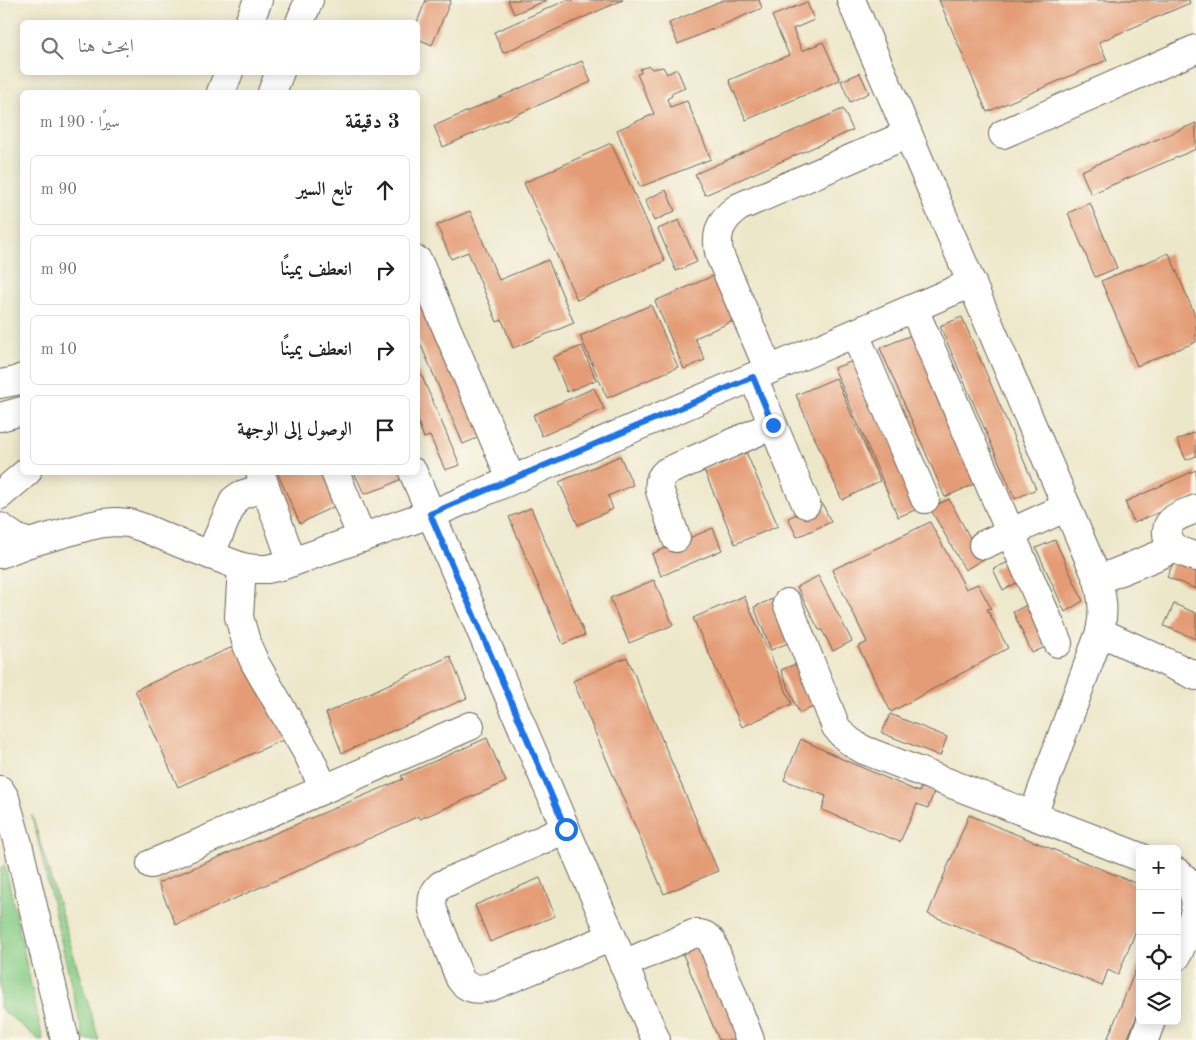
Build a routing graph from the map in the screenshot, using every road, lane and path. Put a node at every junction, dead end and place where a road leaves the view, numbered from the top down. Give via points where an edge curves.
1 (258, 0) edge
2 (309, 0) edge
3 (851, 0) edge
4 (250, 20) edge
5 (301, 20) edge
6 (1196, 49) edge
7 (228, 75) edge
8 (279, 75) edge
9 (222, 90) edge
10 (273, 90) edge
11 (908, 134) junction
12 (1003, 134) dead end
13 (420, 266) edge
14 (972, 283) junction
15 (914, 309) junction
16 (855, 334) junction
17 (761, 374) junction
18 (20, 379) edge
19 (0, 384) edge
20 (20, 412) edge
21 (0, 417) edge
22 (773, 425) junction
23 (23, 475) edge
24 (336, 475) edge
25 (414, 475) edge
26 (512, 479) junction
27 (263, 480) edge
28 (0, 494) edge
29 (925, 499) dead end
30 (806, 504) dead end
31 (1067, 507) junction
32 (1196, 509) edge
33 (430, 514) junction
34 (0, 527) edge
35 (1010, 533) junction
36 (362, 538) junction
37 (676, 538) dead end
38 (29, 543) junction
39 (983, 545) dead end
40 (1178, 547) edge
41 (0, 554) edge
42 (210, 555) junction
43 (292, 562) junction
44 (242, 567) junction
45 (1095, 572) junction
46 (787, 603) dead end
47 (1100, 632) junction
48 (1058, 643) dead end
49 (1196, 676) edge
50 (470, 726) dead end
51 (324, 789) junction
52 (0, 790) edge
53 (1033, 815) junction
54 (566, 829) junction
55 (9, 850) edge
56 (1136, 855) edge
57 (151, 864) dead end
58 (1181, 875) edge
59 (1196, 904) edge
60 (612, 937) junction
61 (1181, 946) edge
62 (624, 964) junction
63 (1150, 1025) edge
64 (65, 1040) edge
65 (656, 1040) edge
66 (750, 1040) edge
67 (1144, 1040) edge

1 - 4 main road
2 - 5 main road
3 - 11 main road
6 - 12 main road
7 - 9 main road
8 - 10 main road
11 - 14 main road
11 - 17 main road via 739,207 720,227 720,256
13 - 26 main road
14 - 15 main road
14 - 31 main road
15 - 16 main road
15 - 35 main road
16 - 17 main road
16 - 29 main road
17 - 22 main road
17 - 26 main road
18 - 19 main road
20 - 21 main road
22 - 30 main road
22 - 37 main road via 663,475 660,491
23 - 28 main road
24 - 36 main road
25 - 33 main road
26 - 33 main road
27 - 42 main road via 234,500
27 - 43 main road
31 - 35 main road
31 - 45 main road
32 - 40 main road via 1171,520 1167,528
33 - 36 main road
33 - 54 main road
34 - 38 main road
35 - 39 main road
35 - 48 main road
36 - 43 main road
38 - 41 main road
38 - 42 main road via 96,524 116,522 144,528
40 - 45 main road via 1156,539
42 - 44 main road
43 - 44 main road via 267,569
44 - 51 main road via 239,618 247,645
45 - 47 main road via 1104,609
46 - 53 main road via 836,727 844,737 864,750
47 - 49 main road
47 - 53 main road
50 - 51 main road
51 - 57 main road
52 - 55 main road via 5,798
53 - 56 main road
54 - 60 main road
54 - 60 main road via 436,889 431,903 460,979 476,990 490,987
55 - 64 main road
58 - 59 main road via 1194,890
59 - 61 main road
60 - 62 main road
62 - 65 main road
62 - 66 main road via 693,934 706,936 712,942
63 - 67 main road

